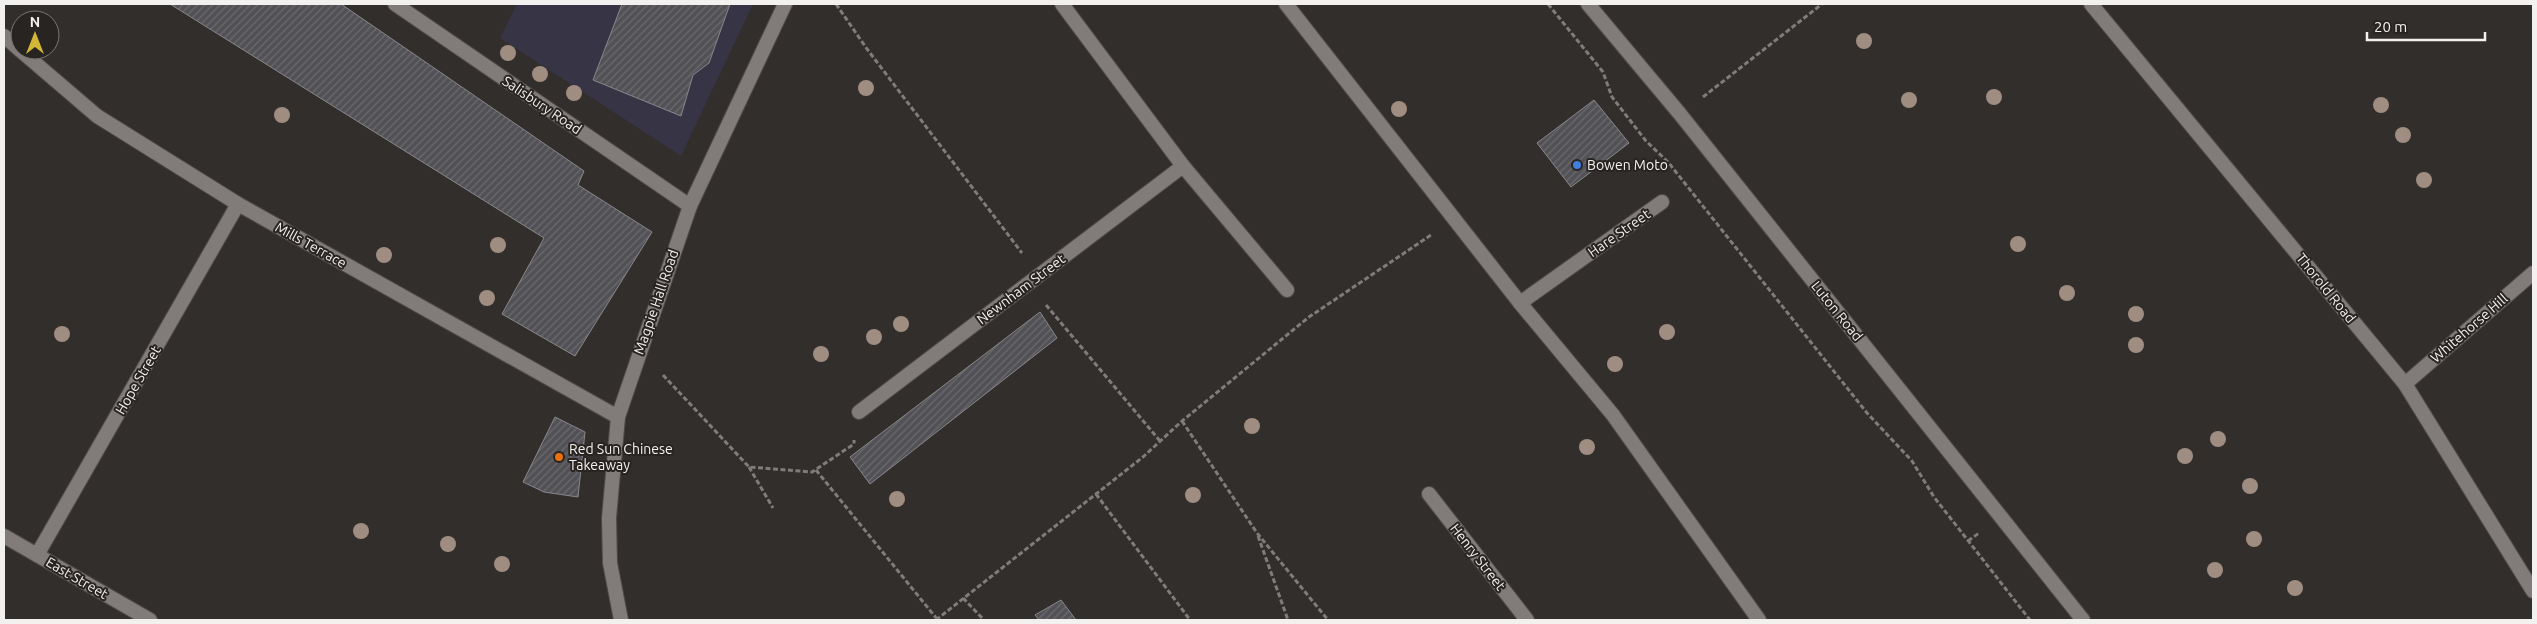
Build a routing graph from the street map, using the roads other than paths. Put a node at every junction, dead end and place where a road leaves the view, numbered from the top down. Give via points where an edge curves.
1 (395, 4) edge
2 (785, 4) edge
3 (1062, 4) edge
4 (1286, 4) edge
5 (1588, 4) edge
6 (2091, 4) edge
7 (32, 60) edge
8 (1183, 166) junction
9 (1662, 202) road end
10 (238, 204) junction
11 (690, 206) junction
12 (2533, 273) edge
13 (1287, 290) dead end
14 (1520, 303) junction
15 (2405, 384) junction
16 (859, 412) road end
17 (618, 417) junction
18 (1428, 494) dead end
19 (4, 536) edge
20 (37, 555) junction
21 (2533, 591) edge
22 (150, 620) edge
23 (621, 620) edge
24 (1528, 620) edge
25 (1759, 620) edge
26 (2083, 620) edge

1 - 11 street, Salisbury Road
2 - 11 street, Magpie Hall Road
3 - 8 street
4 - 14 street
5 - 26 street, Luton Road via 1680,114
6 - 15 street, Thorold Road
7 - 10 street, Mills Terrace via 96,116
8 - 13 street
8 - 16 street, Newnham Street
9 - 14 street, Hare Street
10 - 17 street, Mills Terrace
10 - 20 street, Hope Street
11 - 17 street, Magpie Hall Road
12 - 15 street, Whitehorse Hill
14 - 25 street via 1613,415
15 - 21 street, Thorold Road
17 - 23 street, Magpie Hall Road via 609,518 610,563
18 - 24 street, Henry Street
19 - 20 street, East Street
20 - 22 street, East Street

